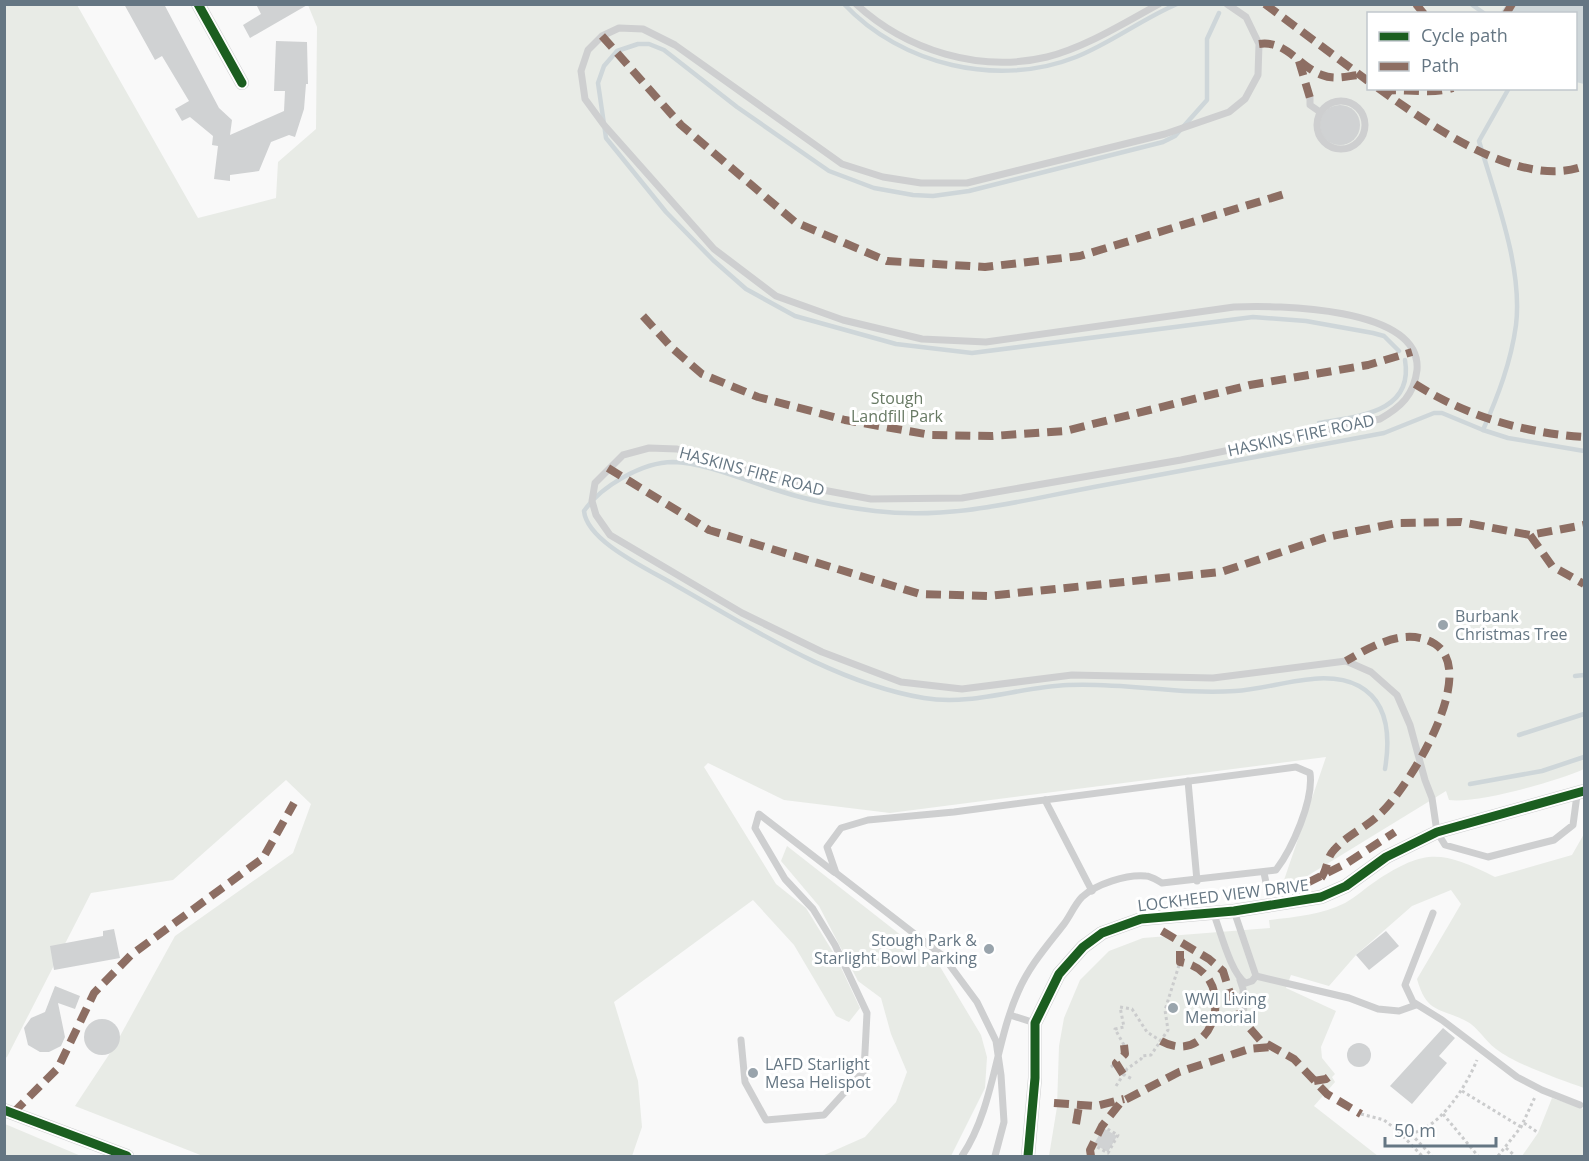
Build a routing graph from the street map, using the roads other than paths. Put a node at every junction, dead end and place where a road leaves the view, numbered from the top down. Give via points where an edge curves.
1 (198, 4) edge
2 (856, 4) edge
3 (1159, 4) edge
4 (1227, 4) edge
5 (242, 83) dead end
6 (1310, 98) dead end
7 (1320, 112) junction
8 (1188, 781) junction
9 (1581, 793) edge
10 (1045, 800) junction
11 (1437, 832) junction
12 (836, 873) junction
13 (1264, 873) junction
14 (1197, 881) junction
15 (1092, 891) junction
16 (1271, 906) junction
17 (1234, 910) junction
18 (1214, 912) junction
19 (1433, 913) dead end
20 (1256, 976) junction
21 (1240, 980) junction
22 (1416, 1005) junction
23 (1010, 1015) junction
24 (1244, 1022) dead end
25 (1035, 1023) junction
26 (741, 1040) dead end
27 (999, 1058) junction
28 (1580, 1105) dead end
29 (4, 1110) edge
30 (127, 1156) edge
31 (962, 1156) edge
32 (995, 1156) edge
33 (1028, 1156) edge

1 - 5 street
2 - 3 lane via 900,38 925,49 993,63 1047,57
4 - 11 lane, HASKINS FIRE ROAD via 1246,17 1259,44 1258,75 1245,99 1229,112 1165,134 967,183 921,183 883,177 842,164 675,45 643,29 619,27 602,36 588,50 581,71 585,99 604,124 714,249 776,296 843,320 922,339 986,342 1234,307 1315,309 1374,322 1404,340 1417,367 1415,384 1406,401 1380,419 1181,460 962,498 871,499 796,485 677,449 650,448 622,455 608,468 595,483 594,508 610,535 742,613 822,652 901,682 962,689 1072,675 1213,678 1346,661 1371,672 1397,695 1432,798
6 - 7 lane via 1310,105
7 - 7 lane via 1318,135 1329,146 1352,146 1362,135 1364,119 1349,102 1333,102
8 - 10 lane
8 - 13 lane via 1296,767 1310,773 1312,787 1288,854 1276,870
8 - 14 lane
9 - 11 street, LOCKHEED VIEW DRIVE
9 - 11 lane via 1573,825 1554,840 1488,857 1445,845
10 - 12 lane via 868,820 841,828 827,847
10 - 15 lane
11 - 16 street, LOCKHEED VIEW DRIVE via 1386,857 1346,886 1311,899
12 - 26 lane via 759,814 756,828 772,860 813,909 867,1013 864,1071 824,1116 766,1120 745,1082
12 - 27 lane via 943,956 977,1002 996,1041
13 - 14 lane
13 - 16 lane
14 - 15 lane via 1162,883 1148,875 1136,876
15 - 23 lane via 1082,897 1036,958
16 - 17 street, LOCKHEED VIEW DRIVE
17 - 18 street, LOCKHEED VIEW DRIVE
17 - 20 lane
18 - 21 lane
18 - 25 street, LOCKHEED VIEW DRIVE via 1141,919 1102,933 1059,974
19 - 22 lane via 1405,985
20 - 21 lane via 1246,983
20 - 22 lane via 1378,1009 1399,1011
21 - 24 lane
22 - 28 lane via 1527,1083
23 - 25 lane
23 - 27 lane
25 - 33 street, LOCKHEED VIEW DRIVE
27 - 31 lane
27 - 32 lane via 1004,1122
29 - 30 street

